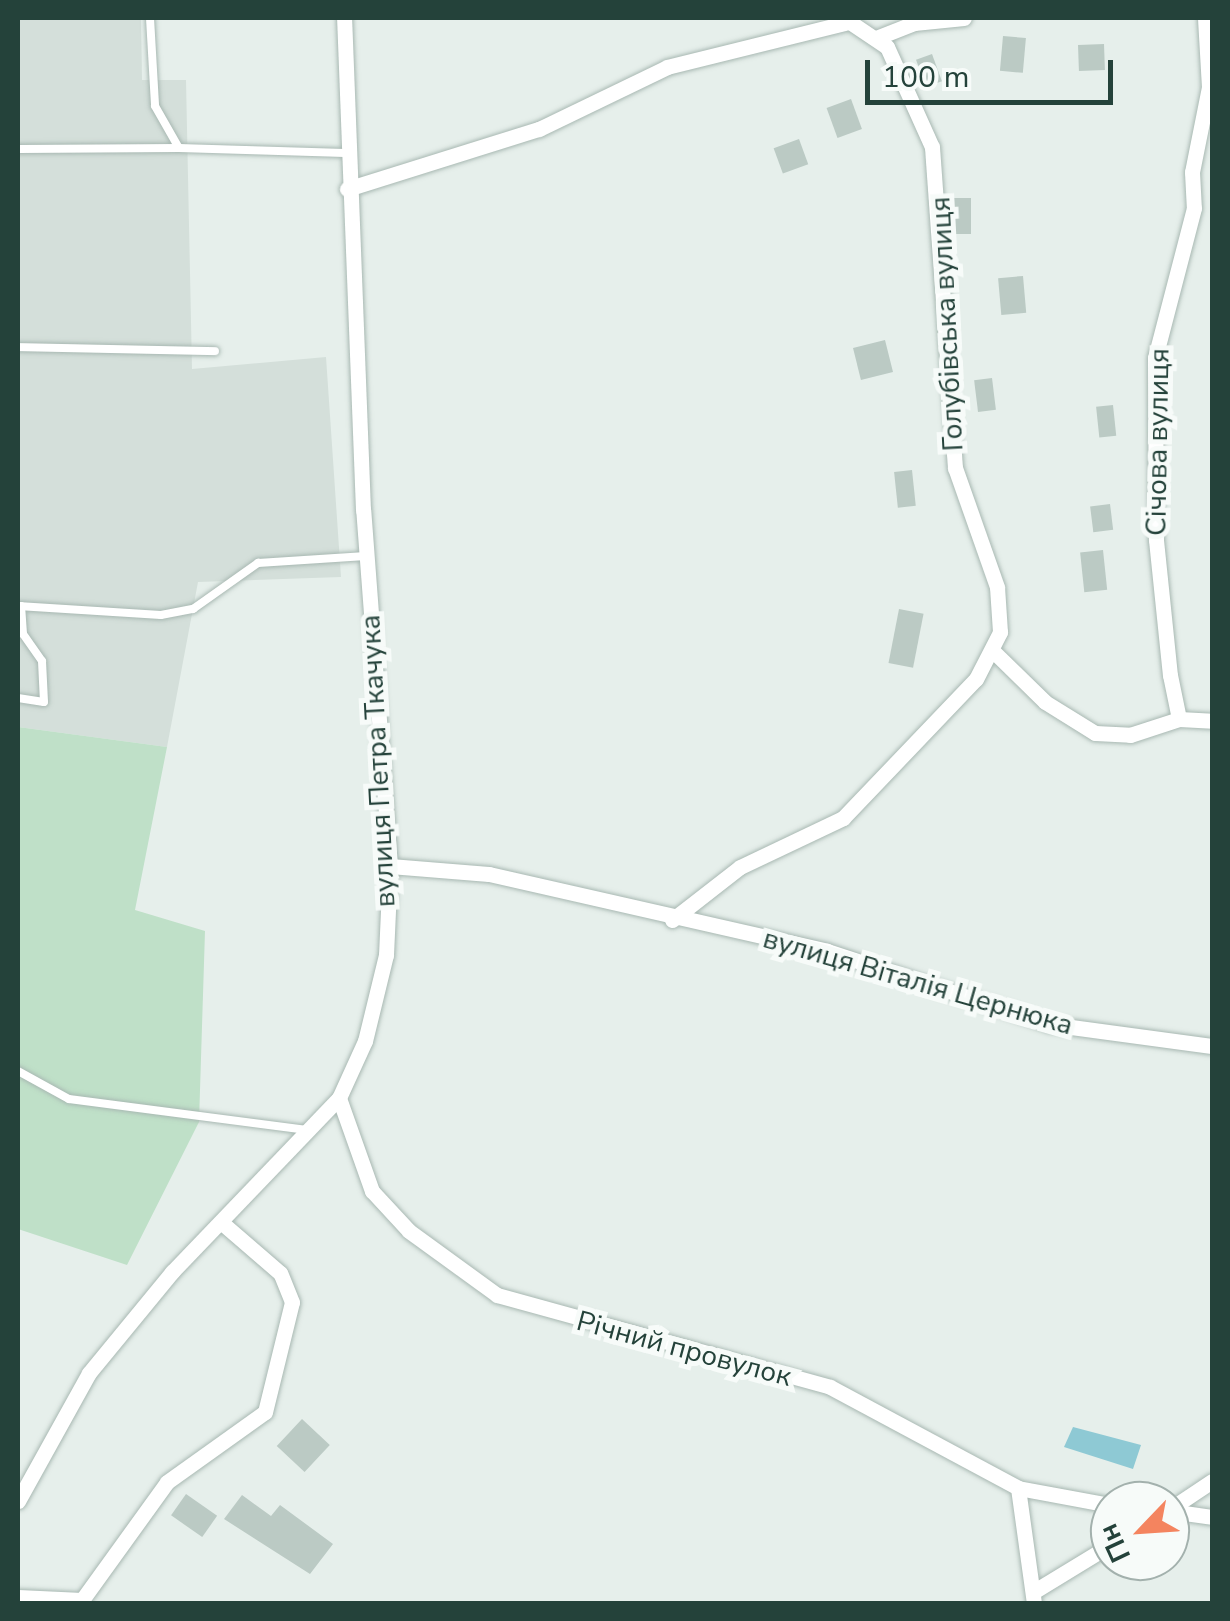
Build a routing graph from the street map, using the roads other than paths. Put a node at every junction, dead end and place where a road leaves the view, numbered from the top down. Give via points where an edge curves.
1 (150, 18) edge
2 (344, 18) edge
3 (964, 18) edge
4 (1205, 18) edge
5 (844, 20) edge
6 (876, 38) junction
7 (180, 148) junction
8 (18, 149) edge
9 (345, 153) junction
10 (347, 189) junction
11 (18, 347) edge
12 (215, 351) dead end
13 (366, 556) junction
14 (19, 606) edge
15 (995, 654) junction
16 (18, 698) edge
17 (1179, 719) junction
18 (1212, 721) edge
19 (390, 866) junction
20 (672, 920) junction
21 (1212, 1046) edge
22 (18, 1071) edge
23 (339, 1098) junction
24 (312, 1131) junction
25 (221, 1222) junction
26 (1212, 1481) edge
27 (1018, 1488) junction
28 (1190, 1496) edge
29 (1090, 1501) edge
30 (18, 1502) edge
31 (1090, 1559) edge
32 (18, 1597) edge
33 (1033, 1598) edge

1 - 7 lane via 155,106
2 - 9 street, вулиця Петра Ткачука
3 - 6 street via 914,23
4 - 17 street, Січова вулиця via 1209,86 1192,172 1194,208 1154,358 1160,603
5 - 6 street
5 - 10 street via 666,67 538,129
6 - 15 street, Голубівська вулиця via 900,71 939,178 940,308 954,468 997,586
7 - 8 lane
7 - 9 lane
9 - 10 street, вулиця Петра Ткачука
10 - 13 street, вулиця Петра Ткачука
11 - 12 lane
13 - 14 lane via 258,563 193,608 161,615
13 - 19 street, вулиця Петра Ткачука
14 - 16 lane via 23,634 42,662 44,702
15 - 17 street via 1045,702 1095,733 1130,735
15 - 20 street via 843,818 740,867
17 - 18 street
19 - 20 street, вулиця Віталія Цернюка via 490,874
19 - 23 street, вулиця Петра Ткачука via 386,955 365,1041
20 - 21 street, вулиця Віталія Цернюка via 826,951 1049,1024
22 - 24 lane via 69,1099
23 - 24 street, вулиця Петра Ткачука
23 - 27 street, Річний провулок via 372,1191 409,1231 497,1295 830,1388
24 - 25 street, вулиця Петра Ткачука
25 - 30 street, вулиця Петра Ткачука via 89,1373
25 - 32 street via 280,1273 292,1302 265,1412 167,1482 98,1588 61,1603
26 - 28 street
27 - 29 street, Річний провулок
27 - 33 street
31 - 33 street

